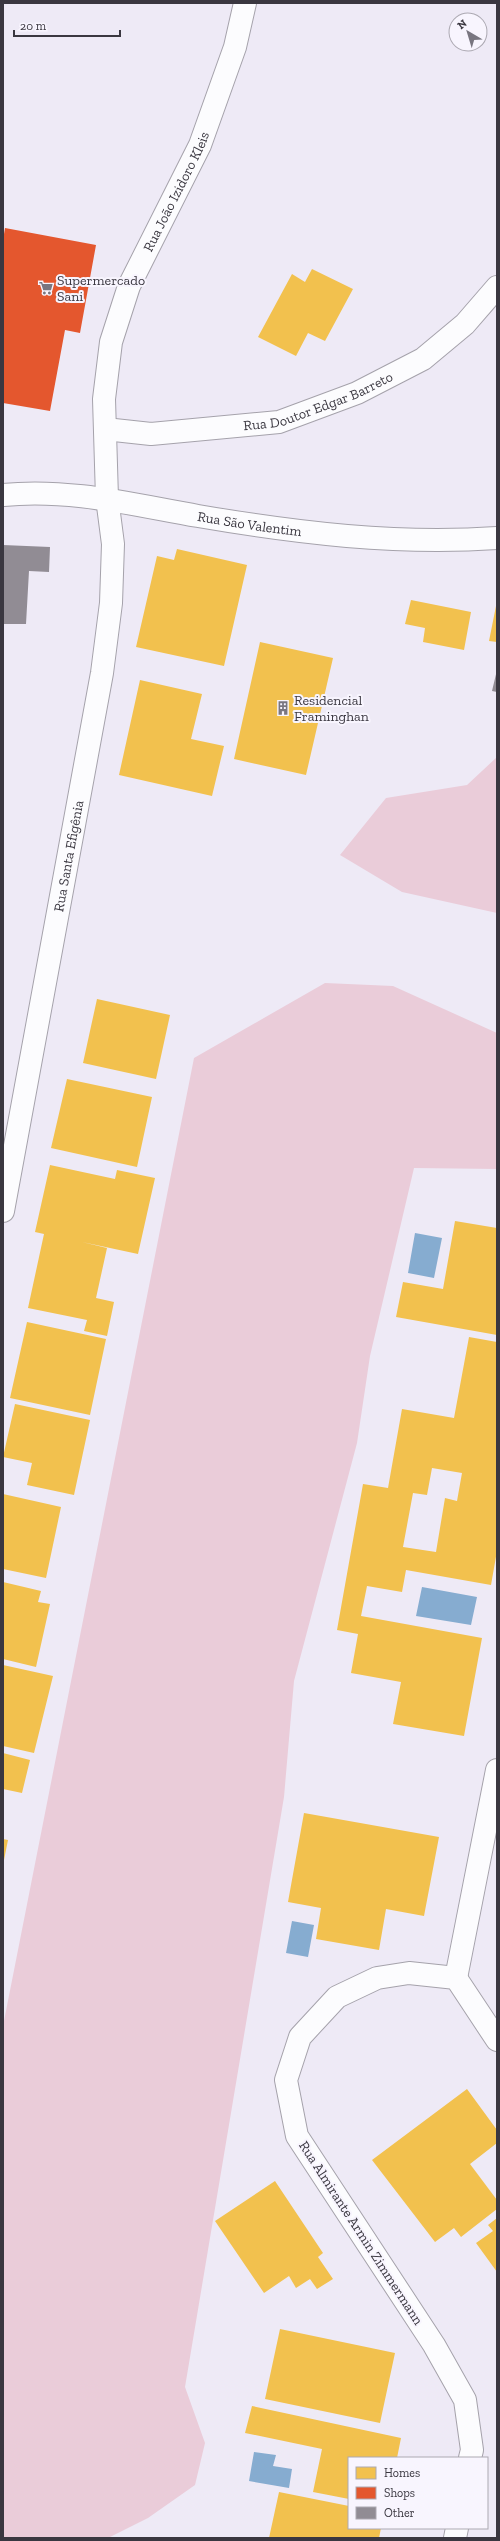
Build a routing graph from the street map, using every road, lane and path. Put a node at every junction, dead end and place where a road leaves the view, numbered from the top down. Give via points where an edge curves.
1 (245, 3) edge
2 (497, 286) edge
3 (105, 429) junction
4 (3, 495) edge
5 (107, 498) junction
6 (497, 538) edge
7 (3, 1211) edge
8 (497, 1770) edge
9 (456, 1978) junction
10 (497, 2040) edge
11 (470, 2457) edge

1 - 3 street, Rua João Izidoro Kleis via 235,48 200,145 129,286 112,342 104,399
2 - 3 street, Rua Doutor Edgar Barreto via 465,324 423,359 357,393 279,422 151,434
3 - 5 street, Rua João Izidoro Kleis
4 - 5 street, Rua São Valentim via 26,492
5 - 6 street, Rua São Valentim via 198,516 333,536 447,542
5 - 7 street, Rua Santa Efigênia via 113,544 111,603 102,673
8 - 9 street
9 - 10 street
9 - 11 street, Rua Almirante Armin Zimmermann via 409,1973 377,1978 337,1997 300,2037 286,2080 297,2136 434,2345 466,2400 472,2450

